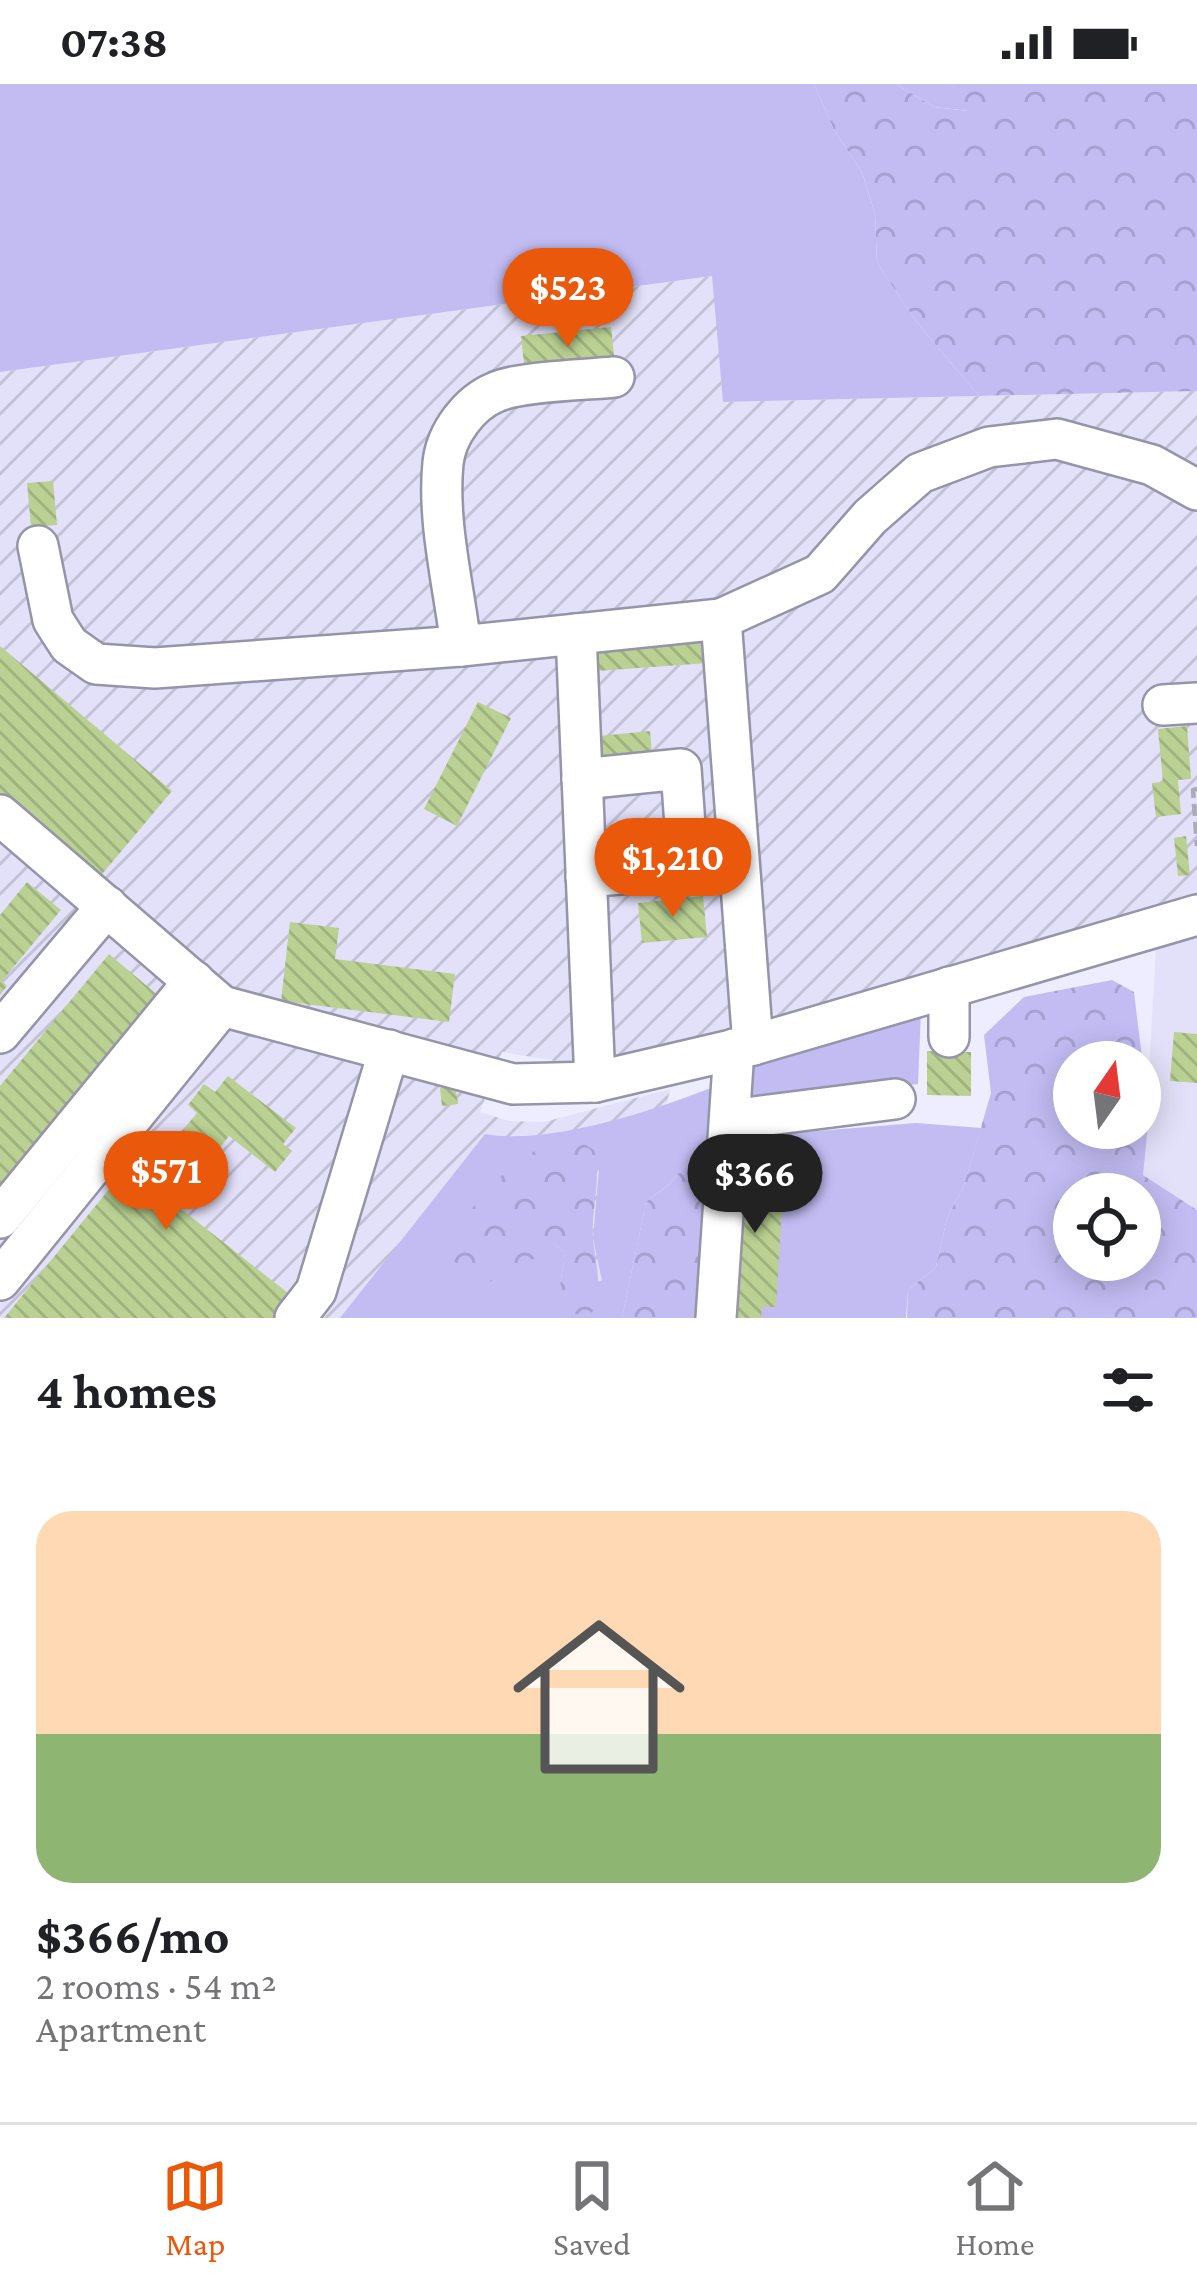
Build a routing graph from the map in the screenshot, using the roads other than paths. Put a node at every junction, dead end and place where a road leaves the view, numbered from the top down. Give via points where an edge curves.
1 (614, 376) dead end
2 (1197, 490) edge
3 (38, 546) dead end
4 (721, 619) junction
5 (576, 634) junction
6 (461, 646) junction
7 (582, 779) junction
8 (0, 815) edge
9 (18, 852) edge
10 (586, 877) junction
11 (107, 907) junction
12 (1197, 915) edge
13 (949, 987) junction
14 (208, 993) junction
15 (0, 1033) edge
16 (949, 1036) dead end
17 (744, 1047) junction
18 (389, 1050) junction
19 (596, 1082) junction
20 (895, 1099) dead end
21 (730, 1120) junction
22 (0, 1218) edge
23 (0, 1280) edge
24 (295, 1318) edge
25 (716, 1318) edge

1 - 6 lane via 498,390 451,434 443,461 446,532
2 - 4 lane via 1152,465 1057,440 988,447 920,473 820,574
3 - 6 lane via 53,620 69,645 97,664 155,668
4 - 5 lane
4 - 17 lane
5 - 6 lane
5 - 7 lane
7 - 10 lane
7 - 10 lane via 681,769 688,868
8 - 9 lane
9 - 11 lane
10 - 19 lane
11 - 14 lane
11 - 15 lane
12 - 13 lane
13 - 16 lane
13 - 17 lane
14 - 18 lane
14 - 22 lane
14 - 23 lane
17 - 19 lane
17 - 21 lane
18 - 19 lane via 513,1084
18 - 24 lane via 316,1291
20 - 21 lane
21 - 25 lane

